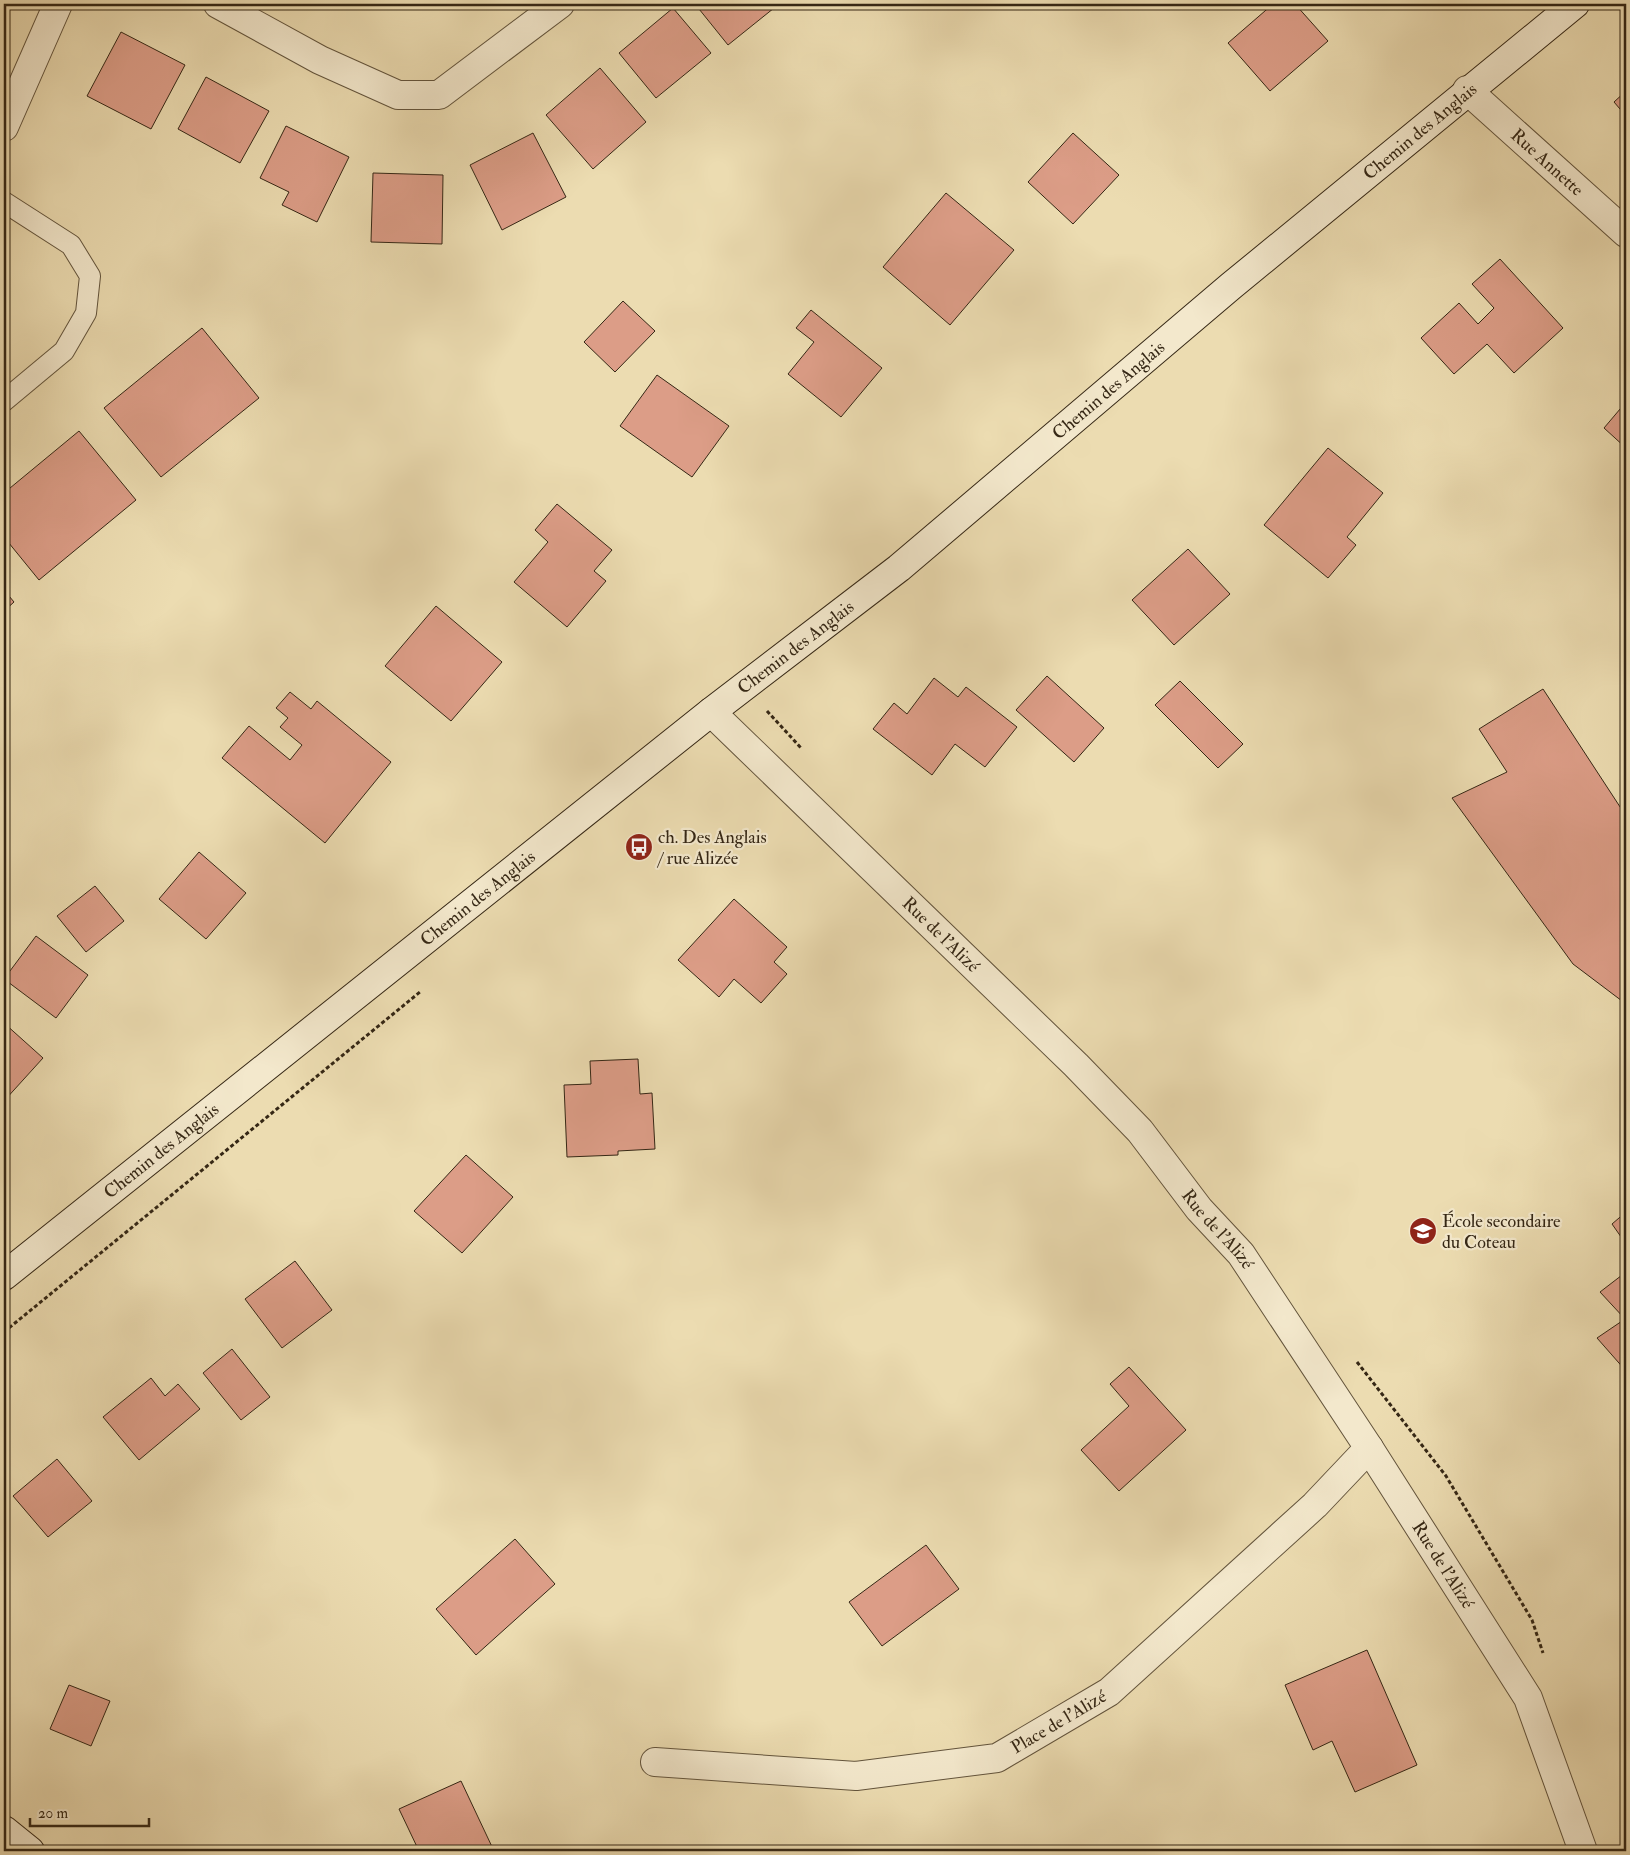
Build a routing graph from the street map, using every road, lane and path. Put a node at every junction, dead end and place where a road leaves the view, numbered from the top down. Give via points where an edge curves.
1 (58, 4) edge
2 (218, 4) edge
3 (560, 4) edge
4 (1575, 4) edge
5 (1468, 90) junction
6 (4, 127) edge
7 (4, 202) edge
8 (1626, 232) edge
9 (4, 401) edge
10 (711, 712) junction
11 (422, 991) dead end
12 (4, 1276) edge
13 (4, 1332) edge
14 (1369, 1448) junction
15 (656, 1762) dead end
16 (4, 1830) edge
17 (30, 1851) edge
18 (1583, 1851) edge

1 - 6 street
2 - 3 street via 320,60 398,95 439,96
4 - 5 street, Chemin des Anglais
5 - 8 street, Rue Annette
5 - 10 street, Chemin des Anglais via 1057,432 899,568
7 - 9 lane via 71,245 90,276 86,313 64,351
10 - 12 street, Chemin des Anglais
10 - 14 street, Rue de l'Alizé via 1140,1131 1199,1209 1241,1254
11 - 13 path
14 - 15 street, Place de l'Alizé via 1315,1505 1109,1692 997,1758 856,1776
14 - 18 street, Rue de l'Alizé via 1528,1698
16 - 17 street

